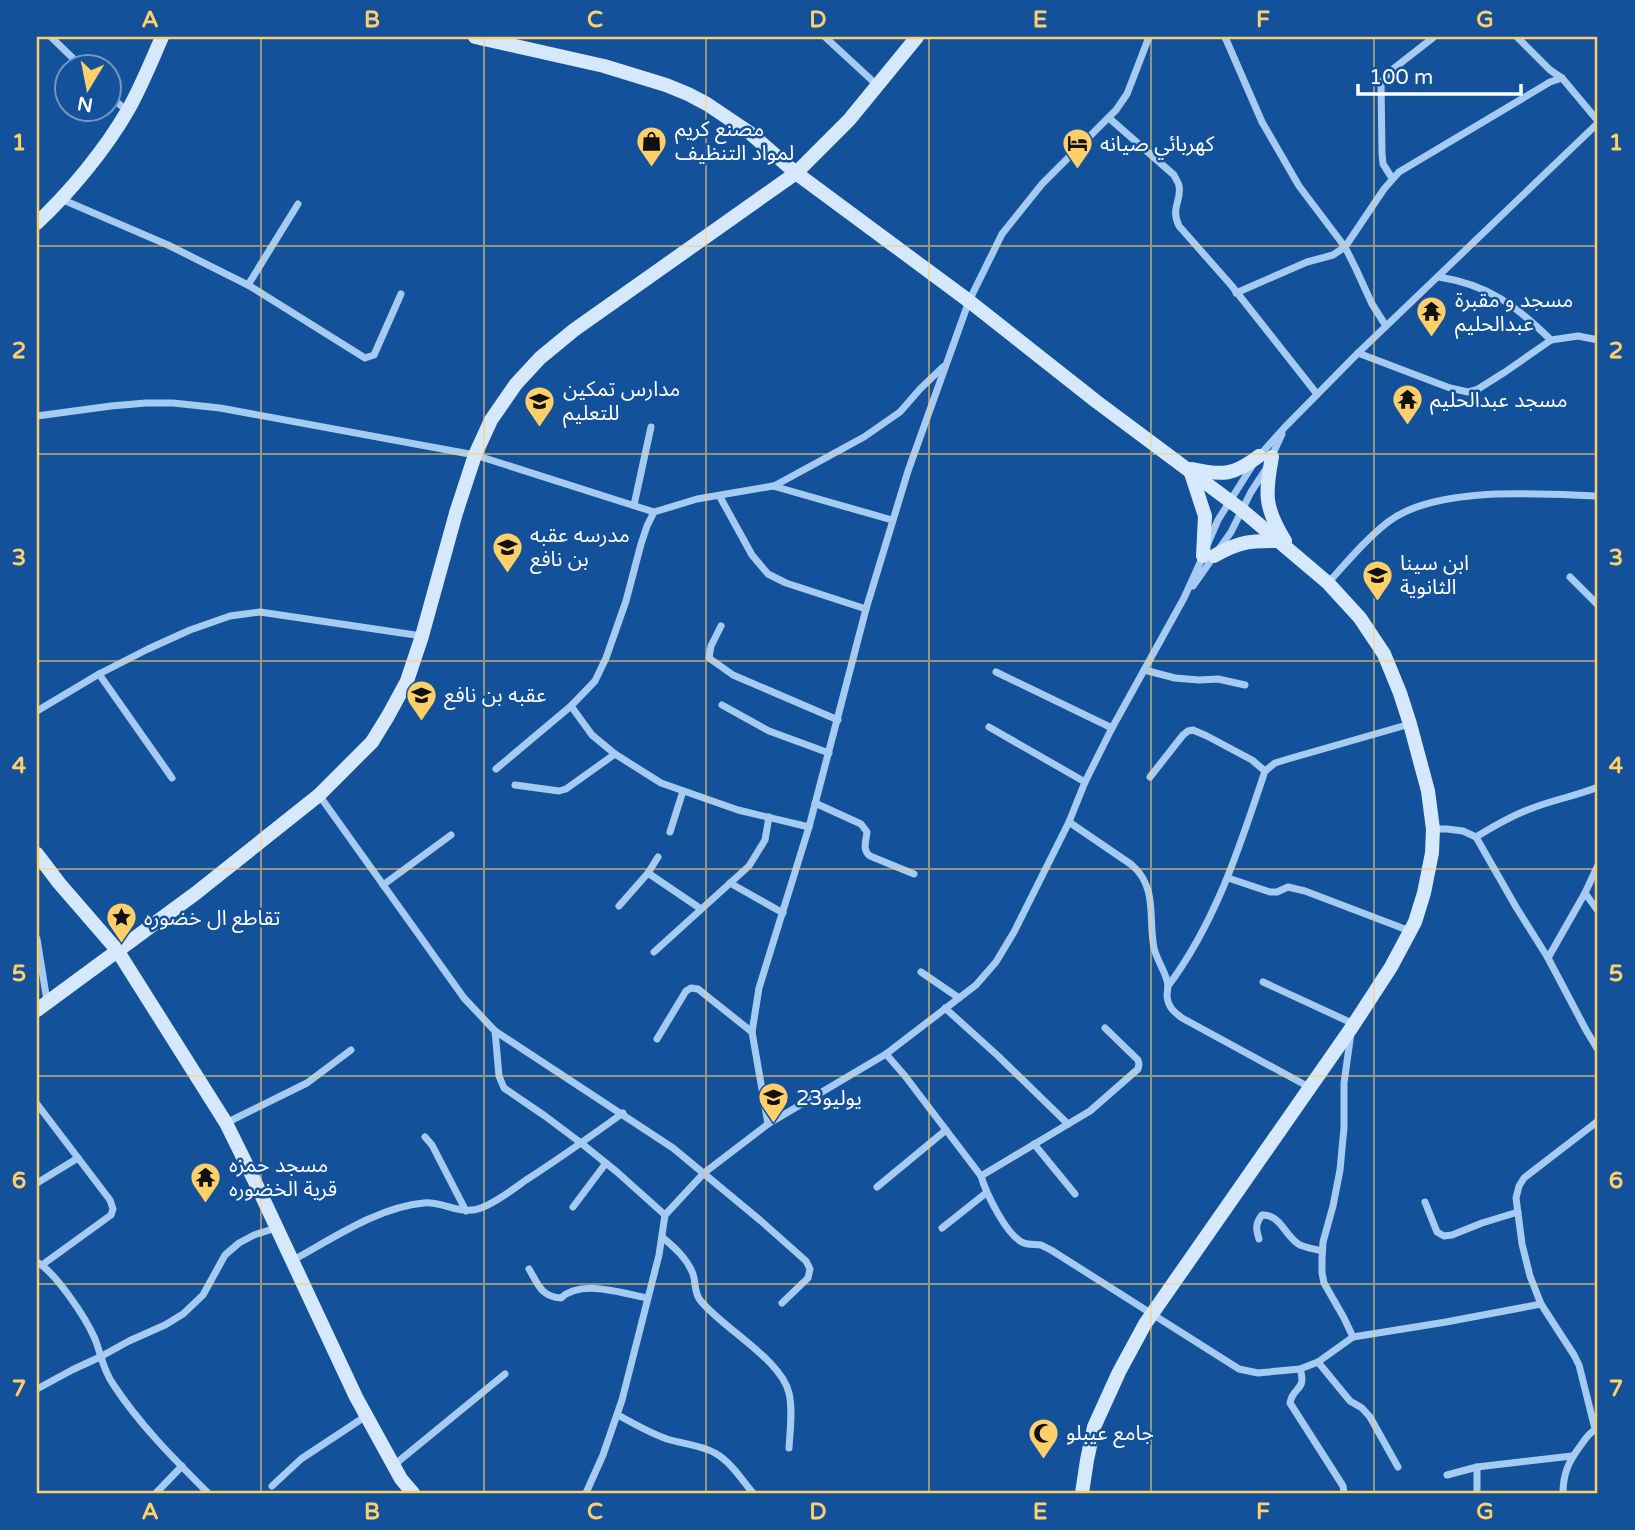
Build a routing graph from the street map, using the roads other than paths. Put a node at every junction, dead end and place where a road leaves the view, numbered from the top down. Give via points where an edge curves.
1 (51, 37) edge
2 (162, 37) edge
3 (475, 37) edge
4 (825, 37) edge
5 (917, 37) edge
6 (1149, 37) edge
7 (1226, 37) edge
8 (1434, 37) edge
9 (1517, 37) edge
10 (501, 39) edge
11 (66, 52) edge
12 (1562, 78) junction
13 (877, 85) junction
14 (122, 107) edge
15 (127, 112) junction
16 (1109, 118) junction
17 (1598, 122) edge
18 (796, 173) junction
19 (1392, 178) junction
20 (61, 199) junction
21 (298, 204) dead end
22 (37, 223) edge
23 (1345, 247) junction
24 (1439, 277) junction
25 (248, 285) junction
26 (1236, 293) junction
27 (401, 294) dead end
28 (969, 301) junction
29 (1386, 326) junction
30 (1551, 340) junction
31 (1598, 340) edge
32 (1358, 353) junction
33 (945, 365) junction
34 (1317, 394) junction
35 (37, 416) edge
36 (651, 427) dead end
37 (1285, 427) junction
38 (475, 455) junction
39 (1266, 456) junction
40 (1188, 470) junction
41 (773, 486) junction
42 (720, 496) junction
43 (1598, 496) edge
44 (1230, 500) junction
45 (634, 505) junction
46 (1242, 510) junction
47 (654, 512) junction
48 (892, 520) junction
49 (1279, 541) junction
50 (1293, 554) junction
51 (1209, 556) junction
52 (1570, 577) dead end
53 (1328, 583) junction
54 (1598, 606) edge
55 (866, 609) junction
56 (721, 626) dead end
57 (422, 636) junction
58 (1144, 670) junction
59 (996, 672) dead end
60 (100, 674) junction
61 (1245, 685) dead end
62 (722, 705) dead end
63 (571, 706) junction
64 (37, 711) edge
65 (838, 719) junction
66 (1410, 724) junction
67 (989, 727) dead end
68 (1112, 728) junction
69 (829, 753) junction
70 (615, 754) junction
71 (496, 769) dead end
72 (1265, 771) junction
73 (1150, 777) dead end
74 (172, 778) dead end
75 (1085, 782) junction
76 (515, 785) dead end
77 (1598, 786) edge
78 (683, 792) junction
79 (319, 795) junction
80 (815, 803) junction
81 (769, 817) junction
82 (1069, 822) junction
83 (809, 827) junction
84 (1433, 829) junction
85 (670, 832) dead end
86 (451, 835) dead end
87 (1476, 837) junction
88 (37, 854) edge
89 (658, 857) dead end
90 (1598, 865) edge
91 (648, 873) junction
92 (914, 874) dead end
93 (1228, 878) junction
94 (730, 883) junction
95 (383, 886) junction
96 (1585, 892) junction
97 (620, 906) dead end
98 (701, 909) junction
99 (1598, 911) edge
100 (783, 914) junction
101 (1410, 931) junction
102 (37, 939) edge
103 (117, 950) junction
104 (654, 952) dead end
105 (1548, 958) junction
106 (921, 972) dead end
107 (1263, 982) dead end
108 (1168, 986) junction
109 (959, 998) junction
110 (42, 1006) edge
111 (945, 1009) junction
112 (1353, 1025) junction
113 (1105, 1028) dead end
114 (495, 1031) junction
115 (752, 1032) junction
116 (657, 1039) dead end
117 (351, 1050) dead end
118 (1598, 1050) edge
119 (886, 1054) junction
120 (1309, 1087) junction
121 (37, 1104) edge
122 (623, 1114) junction
123 (1598, 1121) edge
124 (226, 1123) junction
125 (768, 1124) junction
126 (1068, 1124) junction
127 (946, 1130) junction
128 (425, 1137) dead end
129 (581, 1143) junction
130 (1034, 1144) junction
131 (78, 1158) junction
132 (606, 1163) junction
133 (704, 1173) junction
134 (981, 1176) junction
135 (37, 1183) edge
136 (877, 1186) dead end
137 (986, 1193) junction
138 (1074, 1194) dead end
139 (1426, 1202) dead end
140 (573, 1207) dead end
141 (466, 1211) junction
142 (1518, 1212) junction
143 (665, 1215) junction
144 (276, 1228) junction
145 (942, 1228) dead end
146 (662, 1237) junction
147 (1259, 1239) dead end
148 (1322, 1251) junction
149 (292, 1260) junction
150 (39, 1264) edge
151 (528, 1269) dead end
152 (647, 1298) junction
153 (782, 1303) dead end
154 (1541, 1304) junction
155 (1152, 1313) junction
156 (1353, 1337) junction
157 (100, 1357) junction
158 (1318, 1362) junction
159 (1300, 1369) junction
160 (505, 1374) dead end
161 (37, 1389) edge
162 (618, 1415) junction
163 (367, 1416) junction
164 (1597, 1429) edge
165 (789, 1448) dead end
166 (1572, 1456) junction
167 (394, 1465) junction
168 (182, 1466) junction
169 (1398, 1467) dead end
170 (1477, 1467) junction
171 (1447, 1475) dead end
172 (272, 1486) dead end
173 (156, 1493) edge
174 (208, 1493) edge
175 (413, 1493) edge
176 (586, 1493) edge
177 (753, 1493) edge
178 (1082, 1493) edge
179 (1343, 1493) edge
180 (1477, 1493) edge
181 (1563, 1493) edge

1 - 11 street
2 - 15 street
3 - 10 street
4 - 13 street
5 - 13 street
6 - 16 street via 1127,94
7 - 23 street via 1268,133 1299,186
8 - 19 street via 1381,82 1383,164
9 - 12 street
10 - 18 street via 688,94 750,133
12 - 17 street
12 - 19 street
13 - 18 street
14 - 15 street
15 - 20 street
16 - 26 street via 1174,176 1179,185 1175,218 1179,226
16 - 28 street via 1042,184 1002,234
17 - 24 street
18 - 28 street
18 - 38 street via 540,358 491,420
19 - 23 street
20 - 22 street
20 - 25 street
21 - 25 street
23 - 26 street
23 - 29 street
24 - 29 street
24 - 30 street via 1488,290 1529,318
25 - 27 street via 365,358 374,355
26 - 34 street
28 - 33 street
28 - 40 street
29 - 32 street
30 - 31 street via 1578,336
30 - 32 street via 1468,392
32 - 34 street
33 - 41 street via 900,412
33 - 48 street
34 - 37 street
35 - 38 street via 173,403
36 - 45 street
37 - 39 street
37 - 39 street
38 - 45 street
38 - 57 street
39 - 40 street via 1229,473
39 - 44 street
39 - 46 street
39 - 50 street via 1266,498 1275,526
40 - 44 street
40 - 51 street via 1205,516
41 - 42 street
41 - 48 street
42 - 47 street
42 - 55 street via 752,555 768,574
43 - 53 street via 1472,495 1423,504 1390,520
44 - 46 street
44 - 51 street via 1218,520
45 - 47 street
46 - 49 street
46 - 51 street via 1231,532
47 - 63 street via 606,659 595,681
48 - 55 street
49 - 50 street
49 - 51 street via 1245,542
50 - 53 street
51 - 58 street
52 - 54 street
53 - 66 street via 1384,654
55 - 65 street
56 - 65 street via 709,658 733,675
57 - 60 street via 260,612 230,616 190,630
57 - 79 street via 407,681 372,742
58 - 61 street
58 - 68 street
59 - 68 street
60 - 64 street
60 - 74 street
62 - 69 street via 769,731
63 - 70 street via 592,735
63 - 71 street
65 - 69 street
66 - 72 street via 1275,763
66 - 84 street
67 - 75 street
68 - 75 street
69 - 80 street
70 - 76 street via 566,789
70 - 78 street
72 - 73 street via 1193,730 1183,735
72 - 93 street
75 - 82 street
77 - 87 street via 1532,808
78 - 81 street
78 - 85 street
79 - 95 street
79 - 103 street
80 - 83 street
80 - 92 street via 861,824 867,832 865,848 870,856
81 - 83 street
81 - 94 street via 765,840 749,866
82 - 108 street via 1132,865 1146,881 1155,952
82 - 109 street via 996,962
83 - 100 street
84 - 87 street via 1463,831
84 - 101 street via 1424,893
86 - 95 street
87 - 105 street
88 - 103 street
89 - 91 street
90 - 96 street
91 - 97 street
91 - 98 street
93 - 101 street via 1270,892 1288,887 1305,891
93 - 108 street via 1185,963
94 - 98 street
94 - 100 street
95 - 114 street via 464,998
96 - 99 street
96 - 105 street
98 - 104 street
100 - 115 street via 759,988
101 - 112 street
102 - 110 street
103 - 110 street
103 - 124 street
105 - 118 street
106 - 109 street
107 - 112 street
108 - 120 street via 1170,1008 1182,1018
109 - 111 street
111 - 119 street
111 - 126 street
112 - 120 street
112 - 148 street via 1344,1083 1340,1170
113 - 126 street via 1138,1060 1138,1069
114 - 122 street
114 - 129 street via 504,1088
115 - 116 street via 691,988
115 - 125 street
117 - 124 street via 307,1083
119 - 125 street
119 - 127 street
120 - 155 street
121 - 131 street
122 - 129 street
122 - 133 street
123 - 142 street via 1524,1178 1516,1198
124 - 144 street
125 - 133 street
126 - 130 street
127 - 134 street
127 - 136 street
128 - 141 street
129 - 132 street
129 - 141 street via 497,1200
130 - 134 street
130 - 138 street
131 - 135 street
131 - 150 street via 110,1200 113,1211
132 - 140 street
132 - 143 street
133 - 143 street
133 - 153 street via 806,1261 808,1278
134 - 137 street
137 - 145 street
137 - 155 street via 1022,1242 1042,1245
139 - 142 street via 1437,1232 1444,1236
141 - 149 street via 426,1202 394,1209
142 - 154 street via 1530,1276
143 - 146 street
144 - 149 street
144 - 157 street via 254,1235 225,1255 203,1296 183,1314
146 - 152 street
146 - 165 street via 688,1265 698,1298 781,1375 789,1393
147 - 148 street via 1259,1219 1269,1215 1299,1244
148 - 156 street via 1324,1283
149 - 163 street
150 - 157 street via 83,1316
151 - 152 street via 541,1290 555,1298 583,1287
152 - 162 street
154 - 156 street
154 - 164 street via 1574,1354
155 - 159 street via 1239,1369 1258,1373
155 - 178 street via 1094,1427
156 - 158 street
157 - 161 street
157 - 168 street via 133,1411
158 - 159 street
158 - 169 street via 1350,1401 1370,1417
159 - 179 street via 1302,1383 1290,1402 1343,1486
160 - 167 street
162 - 176 street
162 - 177 street via 642,1429 716,1453
163 - 167 street
163 - 172 street via 301,1458
164 - 166 street
166 - 170 street
166 - 181 street via 1564,1474
167 - 175 street
168 - 173 street
168 - 174 street
170 - 171 street
170 - 180 street

